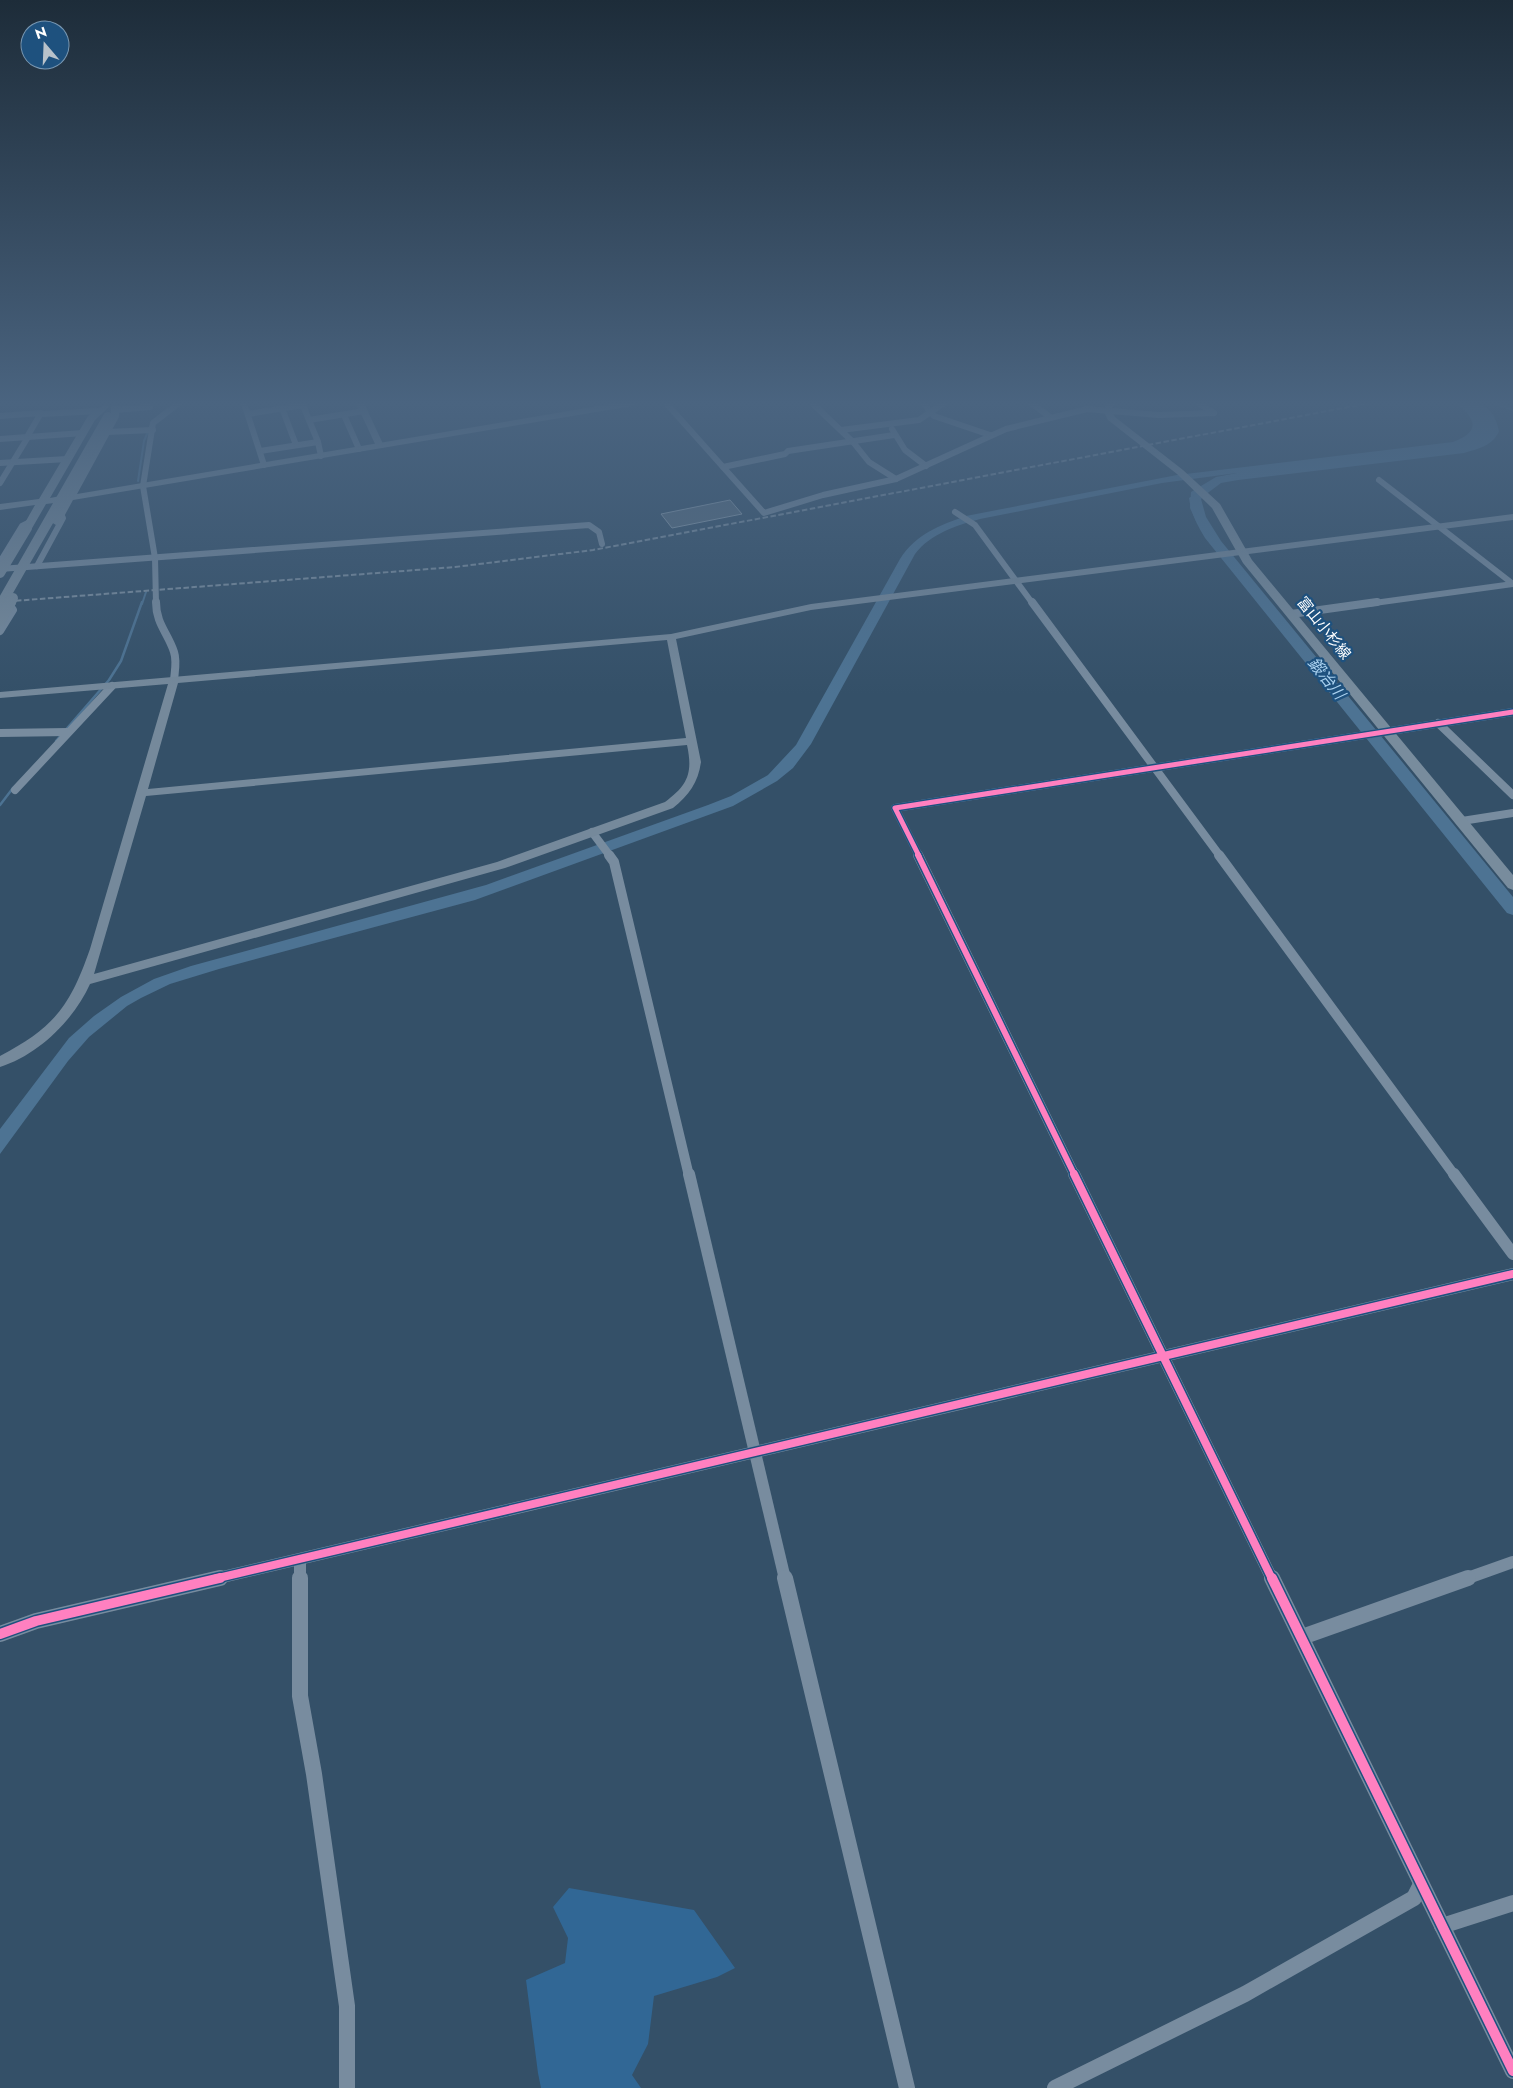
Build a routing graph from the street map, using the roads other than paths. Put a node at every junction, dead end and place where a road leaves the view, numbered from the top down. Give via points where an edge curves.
1 (52, 500) edge
2 (52, 500) edge
3 (58, 500) edge
4 (68, 500) edge
5 (145, 500) edge
6 (753, 500) edge
7 (805, 500) edge
8 (1209, 500) edge
9 (1405, 500) edge
10 (41, 502) junction
11 (0, 507) edge
12 (955, 512) dead end
13 (1513, 517) edge
14 (58, 518) junction
15 (29, 525) junction
16 (1438, 527) junction
17 (602, 544) dead end
18 (1238, 552) junction
19 (155, 558) junction
20 (0, 562) edge
21 (37, 566) junction
22 (0, 569) edge
23 (0, 573) edge
24 (1016, 580) junction
25 (1513, 584) edge
26 (0, 585) edge
27 (0, 606) edge
28 (1292, 614) junction
29 (0, 620) edge
30 (0, 631) edge
31 (671, 637) junction
32 (174, 680) junction
33 (112, 686) junction
34 (0, 695) edge
35 (1513, 712) edge
36 (1438, 723) junction
37 (1385, 731) junction
38 (68, 732) junction
39 (0, 734) edge
40 (692, 741) junction
41 (1155, 769) junction
42 (15, 790) dead end
43 (141, 793) junction
44 (1513, 795) edge
45 (1513, 812) edge
46 (1462, 821) junction
47 (592, 832) junction
48 (1513, 885) edge
49 (84, 981) junction
50 (0, 1062) edge
51 (1513, 1254) edge
52 (1513, 1274) edge
53 (1163, 1356) junction
54 (753, 1452) junction
55 (300, 1560) junction
56 (1513, 1562) edge
57 (0, 1634) edge
58 (1302, 1637) junction
59 (1421, 1884) junction
60 (1513, 1903) edge
61 (1442, 1926) junction
62 (1513, 2071) edge
63 (347, 2088) edge
64 (907, 2088) edge
65 (1055, 2088) edge

1 - 26 main road
2 - 10 main road
3 - 27 main road, bridge
4 - 14 main road
5 - 19 street
6 - 7 street via 764,513
8 - 18 main road, 富山小杉線 via 1221,513
9 - 16 street
10 - 11 main road
10 - 15 main road
12 - 24 street via 972,523
13 - 16 street
14 - 21 street via 63,518
14 - 29 main road, bridge
15 - 20 street via 22,526
15 - 23 main road, bridge
16 - 18 street
16 - 25 street
17 - 19 street via 598,532 589,525
18 - 24 street
18 - 28 main road, 富山小杉線
19 - 21 street
19 - 32 street via 156,613 173,645
21 - 22 street
24 - 31 street via 811,606
24 - 41 street
25 - 28 street
27 - 30 street via 10,606 13,610
28 - 37 main road, 富山小杉線
31 - 32 street
31 - 40 street
32 - 33 street
32 - 43 street
33 - 34 street
33 - 38 street
35 - 36 street
36 - 37 street
36 - 44 street
37 - 41 street
37 - 46 main road, 富山小杉線
38 - 39 street
38 - 42 street
40 - 43 street
40 - 47 street via 696,762 694,779 682,795 668,805
41 - 51 street
41 - 53 street via 895,808
43 - 49 street
45 - 46 street
46 - 48 main road, 富山小杉線
47 - 49 street via 501,865
47 - 54 street via 614,862
49 - 50 street via 71,1007 53,1026 22,1051
52 - 53 street
53 - 54 street
53 - 58 street
54 - 55 street
54 - 64 street
55 - 57 street via 36,1621
55 - 63 street via 300,1696 347,2006
56 - 58 street
58 - 59 street
59 - 61 street
59 - 65 street via 1414,1898 1245,1994
60 - 61 street
61 - 62 street

